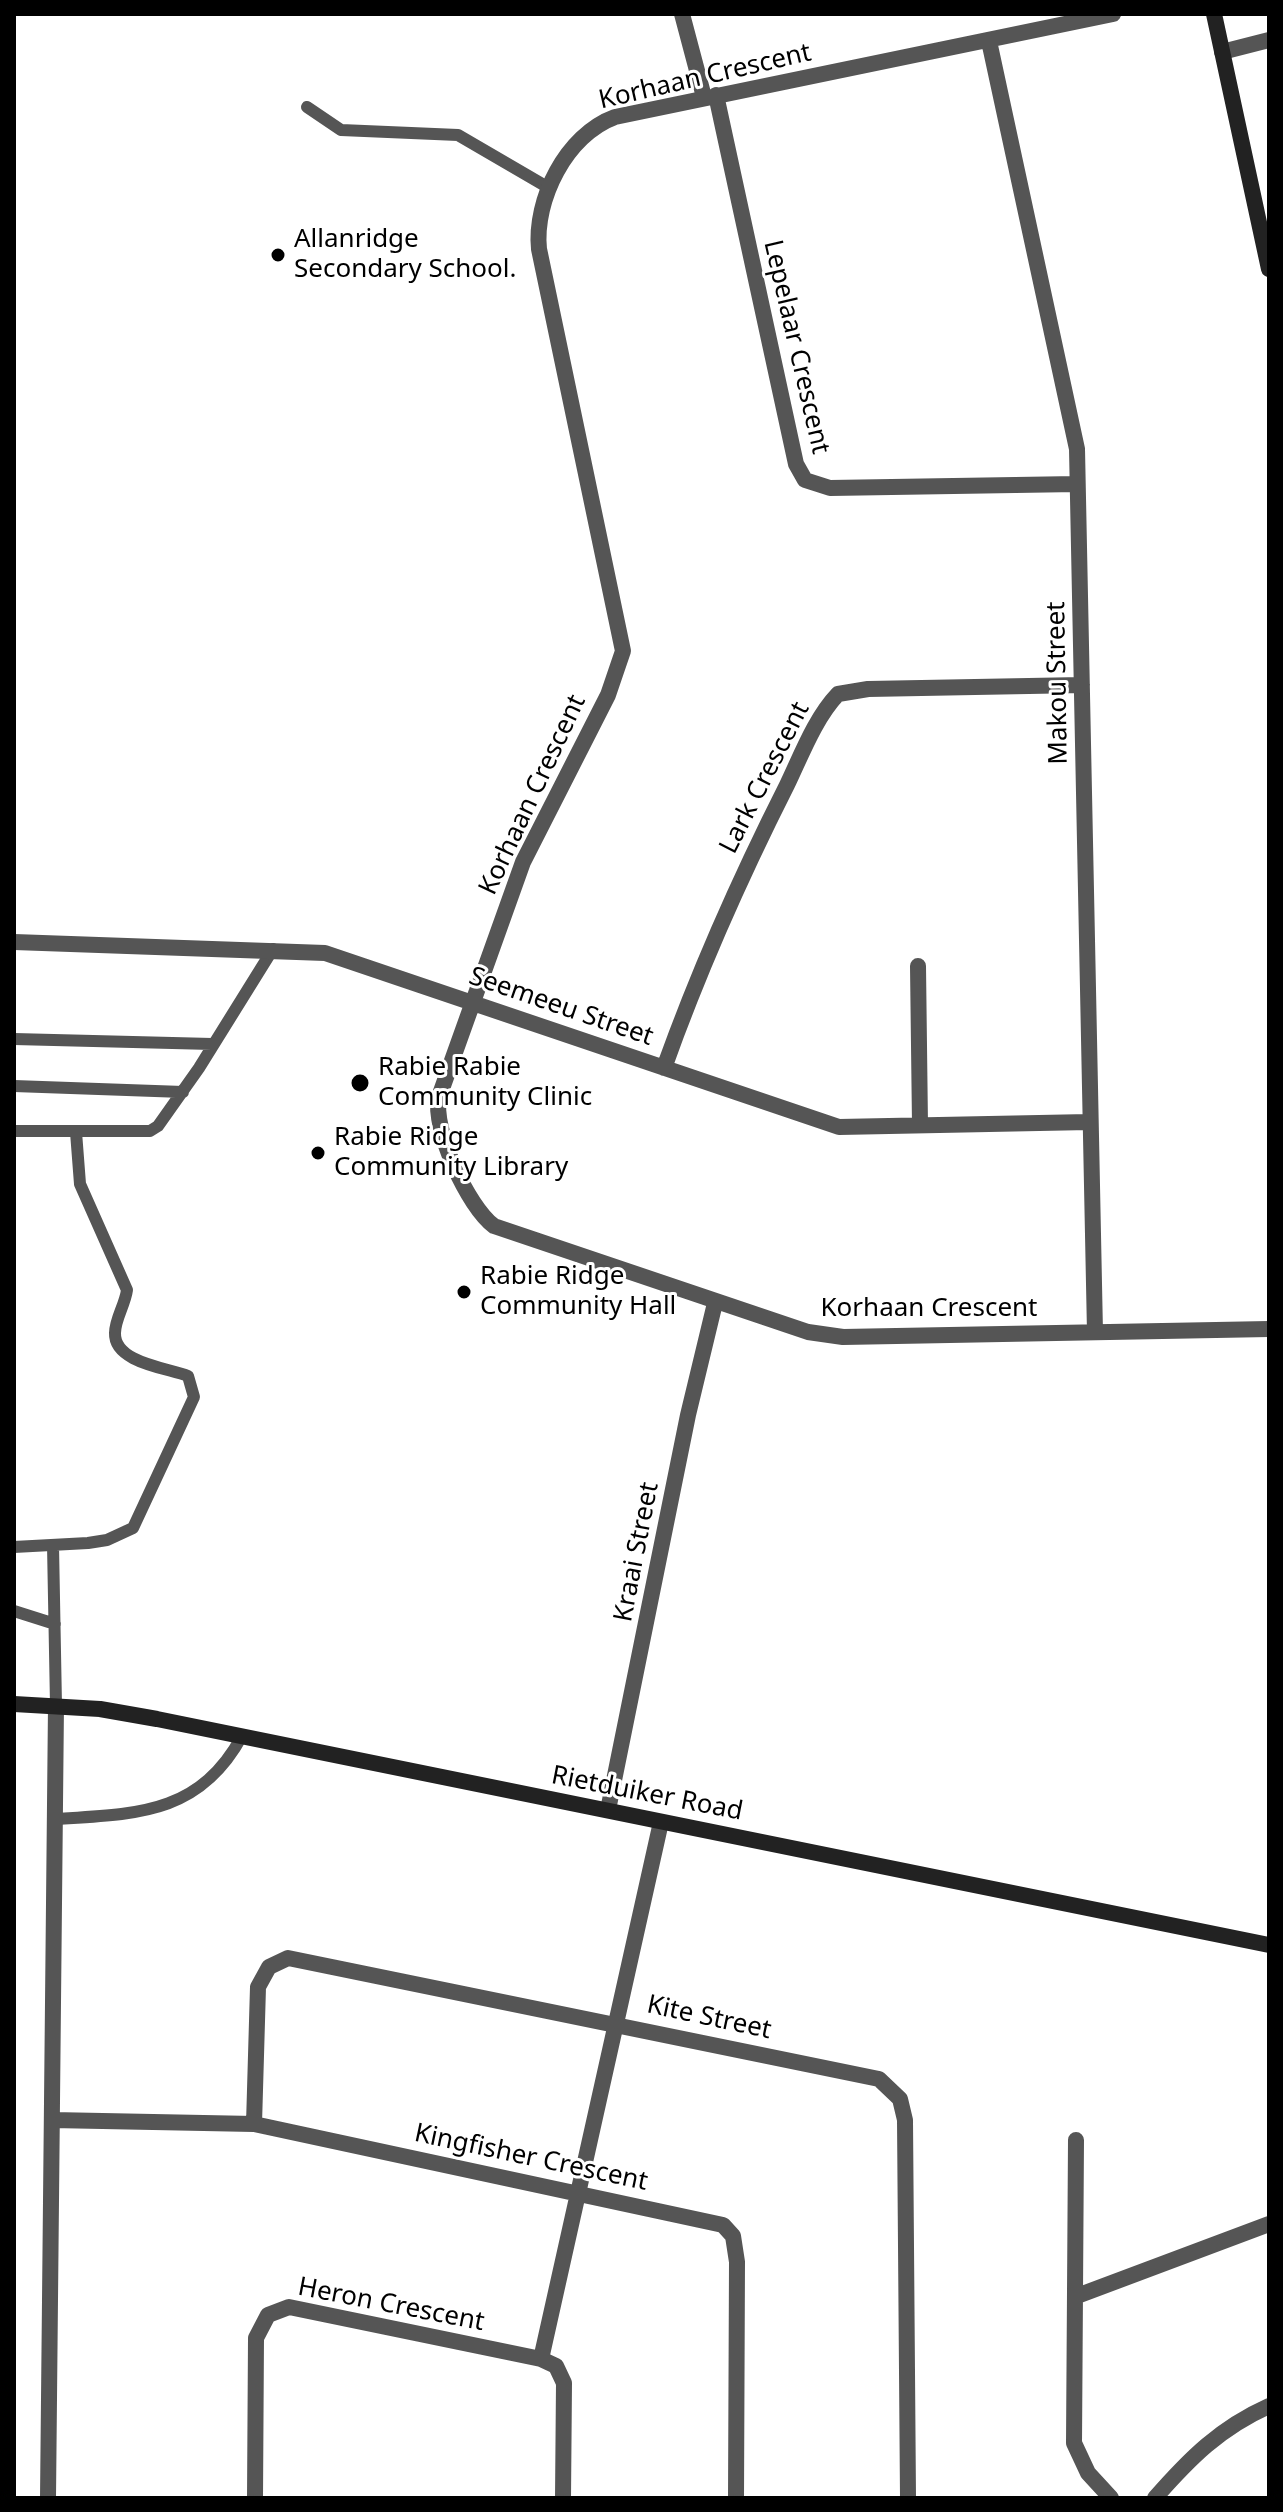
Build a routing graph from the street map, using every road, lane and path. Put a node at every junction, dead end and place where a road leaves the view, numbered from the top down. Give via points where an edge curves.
1 (682, 14) edge
2 (1113, 14) edge
3 (1214, 14) edge
4 (1269, 40) edge
5 (989, 41) junction
6 (1222, 52) junction
7 (710, 96) junction
8 (307, 107) dead end
9 (549, 188) junction
10 (1269, 269) edge
11 (1077, 484) junction
12 (1082, 685) junction
13 (14, 942) edge
14 (273, 949) junction
15 (918, 966) dead end
16 (471, 1002) junction
17 (14, 1039) edge
18 (212, 1044) junction
19 (664, 1068) junction
20 (14, 1086) edge
21 (183, 1092) junction
22 (1089, 1122) junction
23 (920, 1125) junction
24 (14, 1131) edge
25 (76, 1132) junction
26 (715, 1303) junction
27 (1269, 1329) edge
28 (1095, 1332) junction
29 (53, 1545) junction
30 (14, 1547) edge
31 (14, 1611) edge
32 (55, 1624) junction
33 (14, 1704) edge
34 (56, 1705) junction
35 (242, 1736) junction
36 (608, 1810) junction
37 (55, 1819) junction
38 (661, 1822) junction
39 (1269, 1945) edge
40 (617, 2023) junction
41 (52, 2120) junction
42 (254, 2124) junction
43 (1076, 2140) dead end
44 (579, 2193) junction
45 (1269, 2224) edge
46 (1077, 2296) junction
47 (541, 2359) junction
48 (1269, 2406) edge
49 (48, 2498) edge
50 (255, 2498) edge
51 (563, 2498) edge
52 (736, 2498) edge
53 (908, 2498) edge
54 (1111, 2498) edge
55 (1155, 2498) edge

1 - 7 street
2 - 5 street, Korhaan Crescent
3 - 6 street
4 - 6 street
5 - 7 street, Korhaan Crescent
5 - 11 street, Makou Street via 1075,435
6 - 10 street
7 - 9 street, Korhaan Crescent via 595,126 568,155
7 - 11 street, Lepelaar Crescent via 796,464 805,480 830,488
8 - 9 lane via 341,130 458,135
9 - 16 street, Korhaan Crescent via 539,214 539,249 623,651 608,695 523,862
11 - 12 street, Makou Street
12 - 19 street, Lark Crescent via 838,694 824,712 702,962
12 - 22 street, Makou Street
13 - 14 street, Seemeeu Street
14 - 16 street, Seemeeu Street via 325,953
14 - 18 lane
15 - 23 street
16 - 19 street, Seemeeu Street
16 - 26 street, Korhaan Crescent via 436,1108 441,1134 477,1210 504,1230
17 - 18 lane
18 - 21 lane
19 - 23 street, Seemeeu Street via 829,1125
20 - 21 lane
21 - 25 lane via 150,1131
22 - 23 street, Seemeeu Street
22 - 28 street, Makou Street
24 - 25 lane
25 - 29 lane via 78,1178 127,1290 116,1341 127,1354 188,1376 194,1397 133,1528 107,1540
26 - 28 street, Korhaan Crescent via 828,1336
26 - 36 street, Kraai Street
27 - 28 street, Korhaan Crescent
29 - 30 lane
29 - 32 lane
31 - 32 lane
32 - 34 lane
33 - 34 street, Rietduiker Road
34 - 35 street, Rietduiker Road
34 - 37 street
35 - 36 street, Rietduiker Road
35 - 37 lane via 227,1763 203,1788 169,1806
36 - 38 street, Rietduiker Road
37 - 41 street
38 - 39 street, Rietduiker Road
38 - 40 street
40 - 42 street, Kite Street via 281,1959 264,1972 258,1987
40 - 44 street
40 - 53 street, Kite Street via 869,2075 900,2099 905,2120
41 - 42 street, Kingfisher Crescent
41 - 49 street
42 - 44 street, Kingfisher Crescent
43 - 46 street
44 - 47 street
44 - 52 street, Kingfisher Crescent via 715,2221 730,2231 737,2262
45 - 46 street
46 - 54 street via 1074,2443 1088,2473
47 - 50 street, Heron Crescent via 301,2309 274,2311 260,2326 255,2347
47 - 51 street via 556,2366 564,2383
48 - 55 street via 1215,2435

